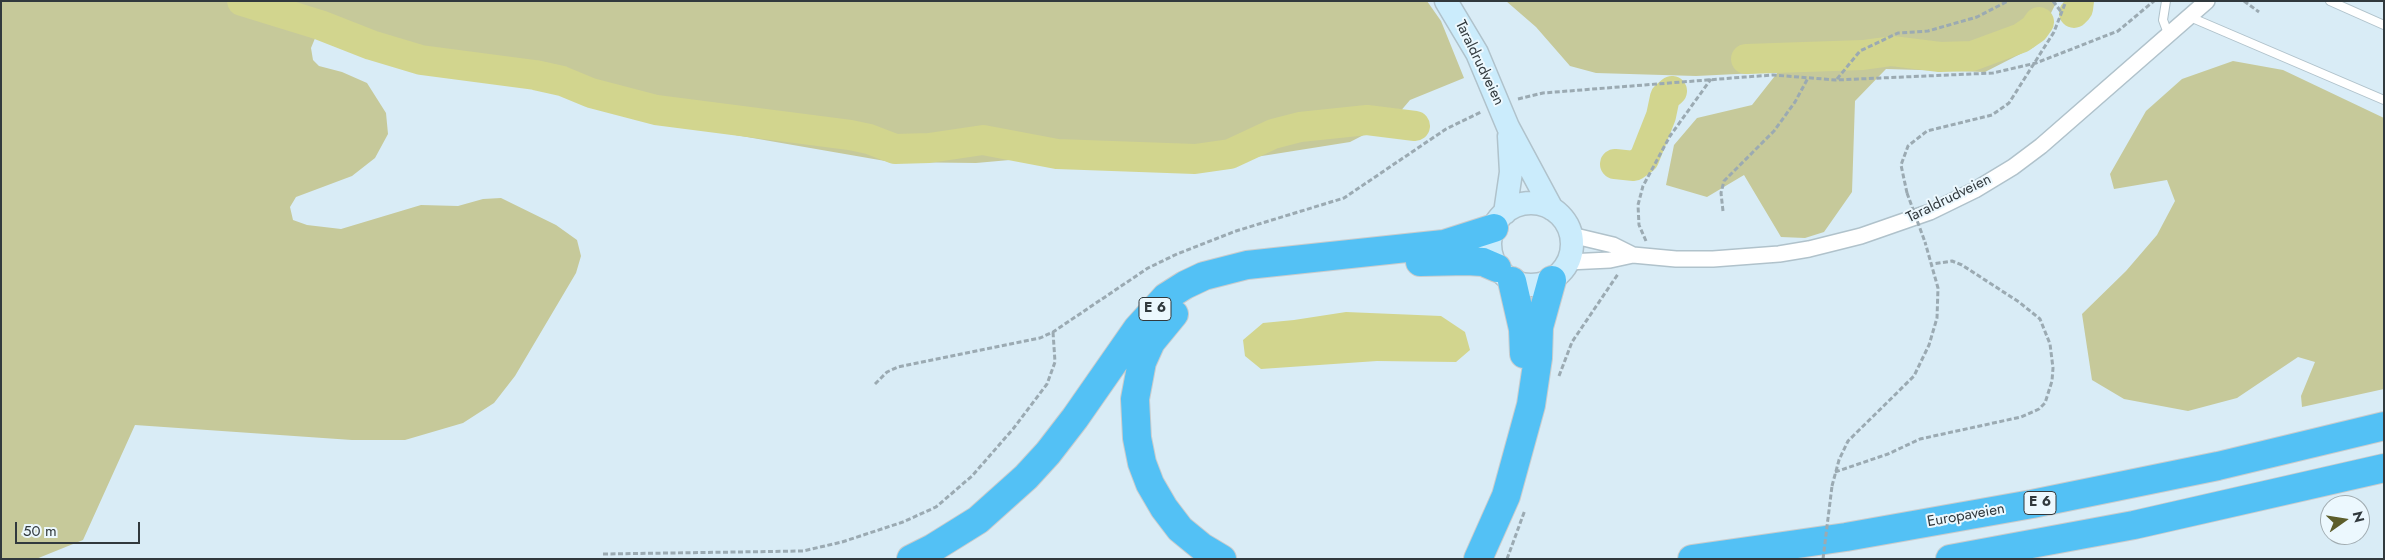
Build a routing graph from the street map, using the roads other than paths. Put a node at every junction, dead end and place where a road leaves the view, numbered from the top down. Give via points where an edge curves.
1 (1446, 1) edge
2 (2166, 1) edge
3 (2207, 1) edge
4 (2330, 1) edge
5 (2190, 17) junction
6 (2384, 25) edge
7 (2169, 36) junction
8 (2384, 100) edge
9 (1508, 127) junction
10 (1552, 209) junction
11 (1499, 220) junction
12 (1571, 235) junction
13 (1632, 255) junction
14 (1560, 271) junction
15 (1505, 274) junction
16 (2384, 426) edge
17 (2384, 468) edge
18 (911, 559) edge
19 (1222, 559) edge
20 (1466, 559) edge
21 (1478, 559) edge
22 (1692, 559) edge
23 (1950, 559) edge

1 - 9 main road, Taraldrudveien via 1477,53
2 - 7 lane via 2163,20
3 - 5 street, Taraldrudveien
4 - 6 lane
5 - 7 street, Taraldrudveien
5 - 8 lane
7 - 13 street, Taraldrudveien via 2020,161 1975,190 1930,212 1869,234 1779,254 1713,259
9 - 10 main road, Taraldrudveien
9 - 11 main road, Taraldrudveien via 1511,172
10 - 11 main road via 1528,203 1516,206
10 - 12 main road via 1568,225
11 - 15 main road via 1490,248
11 - 18 highway, E 6 via 1444,244 1247,265 1204,276 1185,285 1166,298 1137,329 1075,418 1026,477 978,520
12 - 13 street, Taraldrudveien via 1613,245
12 - 14 main road via 1572,244
13 - 14 street, Taraldrudveien
14 - 15 main road via 1532,286
14 - 21 highway via 1539,327 1531,405 1506,496
15 - 19 highway, E 6 via 1483,262 1447,260 1250,280 1191,301 1163,325 1151,342 1137,380 1135,419 1142,463 1150,484 1180,529
15 - 20 highway via 1523,329 1521,398 1498,482
16 - 22 highway, Europaveien / E 6 via 2218,466 2032,504 1846,537
17 - 23 highway via 2142,523

